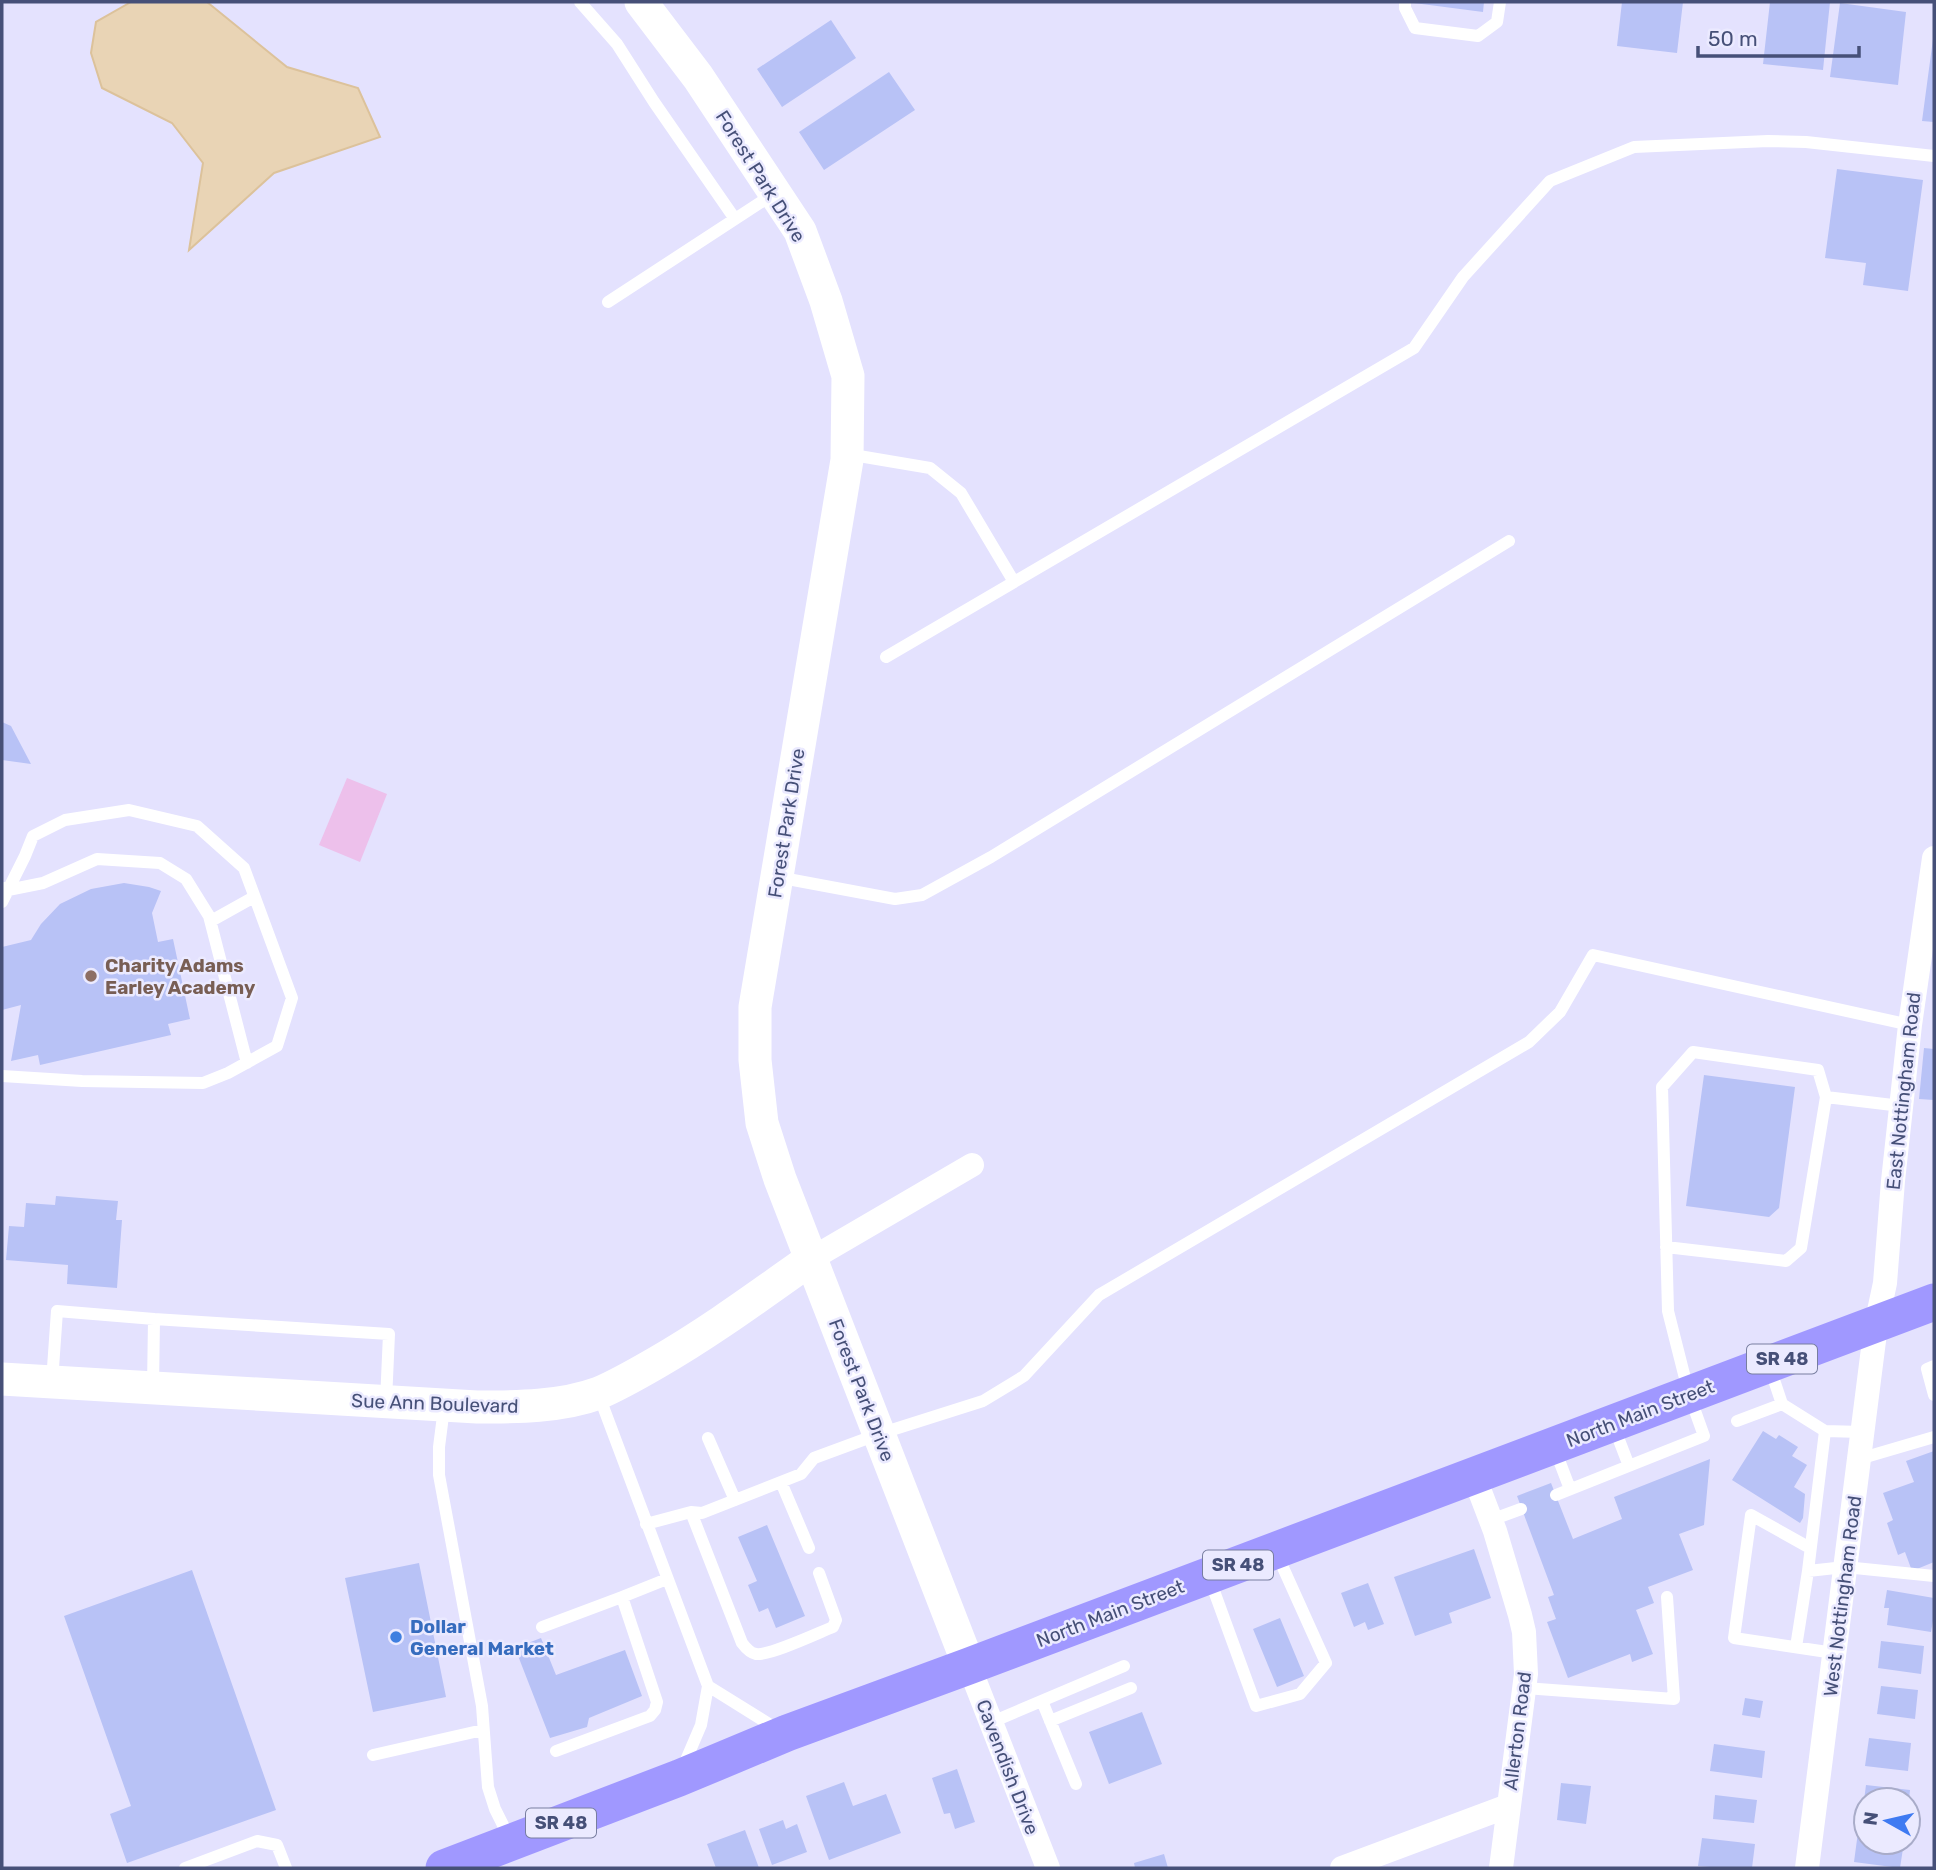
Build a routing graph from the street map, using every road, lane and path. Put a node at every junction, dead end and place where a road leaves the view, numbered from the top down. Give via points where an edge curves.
1 (580, 2) edge
2 (641, 2) edge
3 (1405, 2) edge
4 (1500, 2) edge
5 (1934, 156) edge
6 (775, 193) junction
7 (735, 219) junction
8 (608, 302) dead end
9 (847, 454) junction
10 (1509, 541) dead end
11 (1014, 582) junction
12 (886, 657) dead end
13 (1934, 858) edge
14 (777, 877) junction
15 (4, 893) edge
16 (254, 897) junction
17 (1930, 911) edge
18 (211, 921) junction
19 (1910, 1025) junction
20 (247, 1063) junction
21 (2, 1076) edge
22 (1826, 1097) junction
23 (1901, 1106) junction
24 (972, 1164) dead end
25 (1666, 1247) junction
26 (811, 1259) junction
27 (1934, 1302) edge
28 (154, 1319) junction
29 (1876, 1325) junction
30 (1769, 1364) junction
31 (1934, 1366) edge
32 (2, 1379) edge
33 (52, 1382) junction
34 (153, 1388) junction
35 (598, 1393) junction
36 (1689, 1394) junction
37 (1934, 1395) edge
38 (386, 1402) junction
39 (1782, 1404) junction
40 (444, 1405) junction
41 (1737, 1421) dead end
42 (1612, 1423) junction
43 (1825, 1431) junction
44 (1862, 1432) junction
45 (879, 1434) junction
46 (1934, 1437) edge
47 (708, 1438) dead end
48 (1554, 1445) junction
49 (1859, 1459) junction
50 (1629, 1466) junction
51 (1474, 1476) junction
52 (781, 1482) junction
53 (1570, 1489) junction
54 (1556, 1494) dead end
55 (735, 1500) junction
56 (1521, 1509) dead end
57 (691, 1512) junction
58 (1491, 1520) junction
59 (646, 1524) junction
60 (809, 1548) dead end
61 (1810, 1548) junction
62 (1276, 1550) junction
63 (1845, 1567) junction
64 (1808, 1571) junction
65 (819, 1573) dead end
66 (1208, 1576) junction
67 (1934, 1576) edge
68 (667, 1579) junction
69 (622, 1597) junction
70 (1667, 1597) dead end
71 (542, 1627) dead end
72 (1796, 1647) junction
73 (1834, 1653) junction
74 (970, 1666) junction
75 (1124, 1666) dead end
76 (708, 1686) junction
77 (1130, 1688) dead end
78 (1525, 1688) junction
79 (1042, 1701) junction
80 (1050, 1721) junction
81 (992, 1722) junction
82 (484, 1730) junction
83 (787, 1733) junction
84 (556, 1751) dead end
85 (373, 1755) dead end
86 (679, 1778) junction
87 (1076, 1784) dead end
88 (1508, 1806) junction
89 (512, 1842) junction
90 (481, 1862) edge
91 (185, 1868) edge
92 (286, 1868) edge
93 (443, 1868) edge
94 (1048, 1868) edge
95 (1342, 1868) edge
96 (1501, 1868) edge
97 (1807, 1868) edge

1 - 7 lane via 617,44
2 - 6 street, Forest Park Drive via 698,77
3 - 4 lane via 1415,28 1478,36 1497,22
5 - 11 lane via 1768,141 1634,146 1550,181 1463,277 1414,348
6 - 7 lane
6 - 9 street, Forest Park Drive via 800,231 848,376
7 - 8 lane
9 - 11 lane via 930,468 961,493
9 - 14 street, Forest Park Drive
10 - 14 lane via 991,858 922,895 895,899
11 - 12 lane
13 - 17 street, East Nottingham Road
14 - 26 street, Forest Park Drive via 755,1007 755,1060 762,1123
15 - 16 lane via 33,836 65,820 129,810 197,826 244,868
15 - 18 lane via 43,883 97,859 160,863 186,879
16 - 18 lane
16 - 20 lane via 292,998 276,1046
17 - 19 street, East Nottingham Road
18 - 20 lane
19 - 23 street, East Nottingham Road
19 - 45 lane via 1593,955 1560,1012 1529,1042 1099,1295 1024,1376 983,1401
20 - 21 lane via 203,1083
22 - 23 lane
22 - 25 lane via 1801,1248 1786,1261
22 - 25 lane via 1818,1070 1693,1052 1662,1087
23 - 29 street, East Nottingham Road via 1885,1283
24 - 26 street, Sue Ann Boulevard
25 - 36 lane via 1668,1311
26 - 35 street, Sue Ann Boulevard via 693,1341
26 - 45 street, Forest Park Drive
27 - 29 main road, North Main Street / SR 48
28 - 33 lane via 57,1311
28 - 34 lane
28 - 38 lane via 389,1334
29 - 30 main road, North Main Street / SR 48
29 - 44 street, West Nottingham Road
30 - 36 main road, North Main Street / SR 48
30 - 39 lane
31 - 37 lane via 1927,1369
32 - 33 street, Sue Ann Boulevard
33 - 34 street, Sue Ann Boulevard
34 - 38 street, Sue Ann Boulevard
35 - 40 street, Sue Ann Boulevard via 522,1407
35 - 59 lane
36 - 42 main road, North Main Street / SR 48
36 - 50 lane via 1704,1436
38 - 40 street, Sue Ann Boulevard
39 - 41 lane
39 - 43 lane
40 - 82 lane via 439,1475
42 - 48 main road, North Main Street / SR 48
42 - 50 lane
43 - 44 lane
43 - 61 lane
44 - 49 street, West Nottingham Road
45 - 52 lane via 814,1458 801,1475
45 - 74 street, Forest Park Drive
46 - 49 lane
47 - 55 lane
48 - 51 main road, North Main Street / SR 48
48 - 53 lane
49 - 63 street, West Nottingham Road
50 - 53 lane
51 - 58 street, Allerton Road
51 - 62 main road, North Main Street / SR 48
52 - 55 lane
52 - 60 lane
53 - 54 lane
55 - 57 lane via 702,1513
56 - 58 lane
57 - 59 lane
57 - 65 lane via 742,1643 755,1654 833,1627 836,1620
58 - 78 street, Allerton Road via 1524,1632
59 - 68 lane
61 - 64 lane
61 - 72 lane via 1751,1515 1734,1638
62 - 66 main road, North Main Street / SR 48
62 - 66 lane via 1326,1663 1300,1694 1256,1706
63 - 64 lane
63 - 67 lane
63 - 73 street, West Nottingham Road
64 - 72 lane
66 - 74 main road, North Main Street / SR 48
68 - 69 lane
68 - 76 lane
69 - 71 lane
69 - 84 lane via 656,1710
70 - 78 lane via 1674,1699
72 - 73 lane
73 - 97 street, West Nottingham Road
74 - 81 street, Cavendish Drive
74 - 83 main road, North Main Street / SR 48
75 - 79 lane
76 - 83 lane
76 - 86 lane via 701,1725
77 - 80 lane
78 - 88 street, Allerton Road
79 - 80 lane
79 - 81 lane
80 - 87 lane
81 - 94 street, Cavendish Drive
82 - 85 lane
82 - 89 lane via 488,1787
83 - 86 main road, North Main Street / SR 48
86 - 89 main road, North Main Street / SR 48
88 - 95 street
88 - 96 street, Allerton Road
89 - 90 main road, North Main Street / SR 48
90 - 93 main road, North Main Street / SR 48
91 - 92 lane via 257,1841 277,1845

